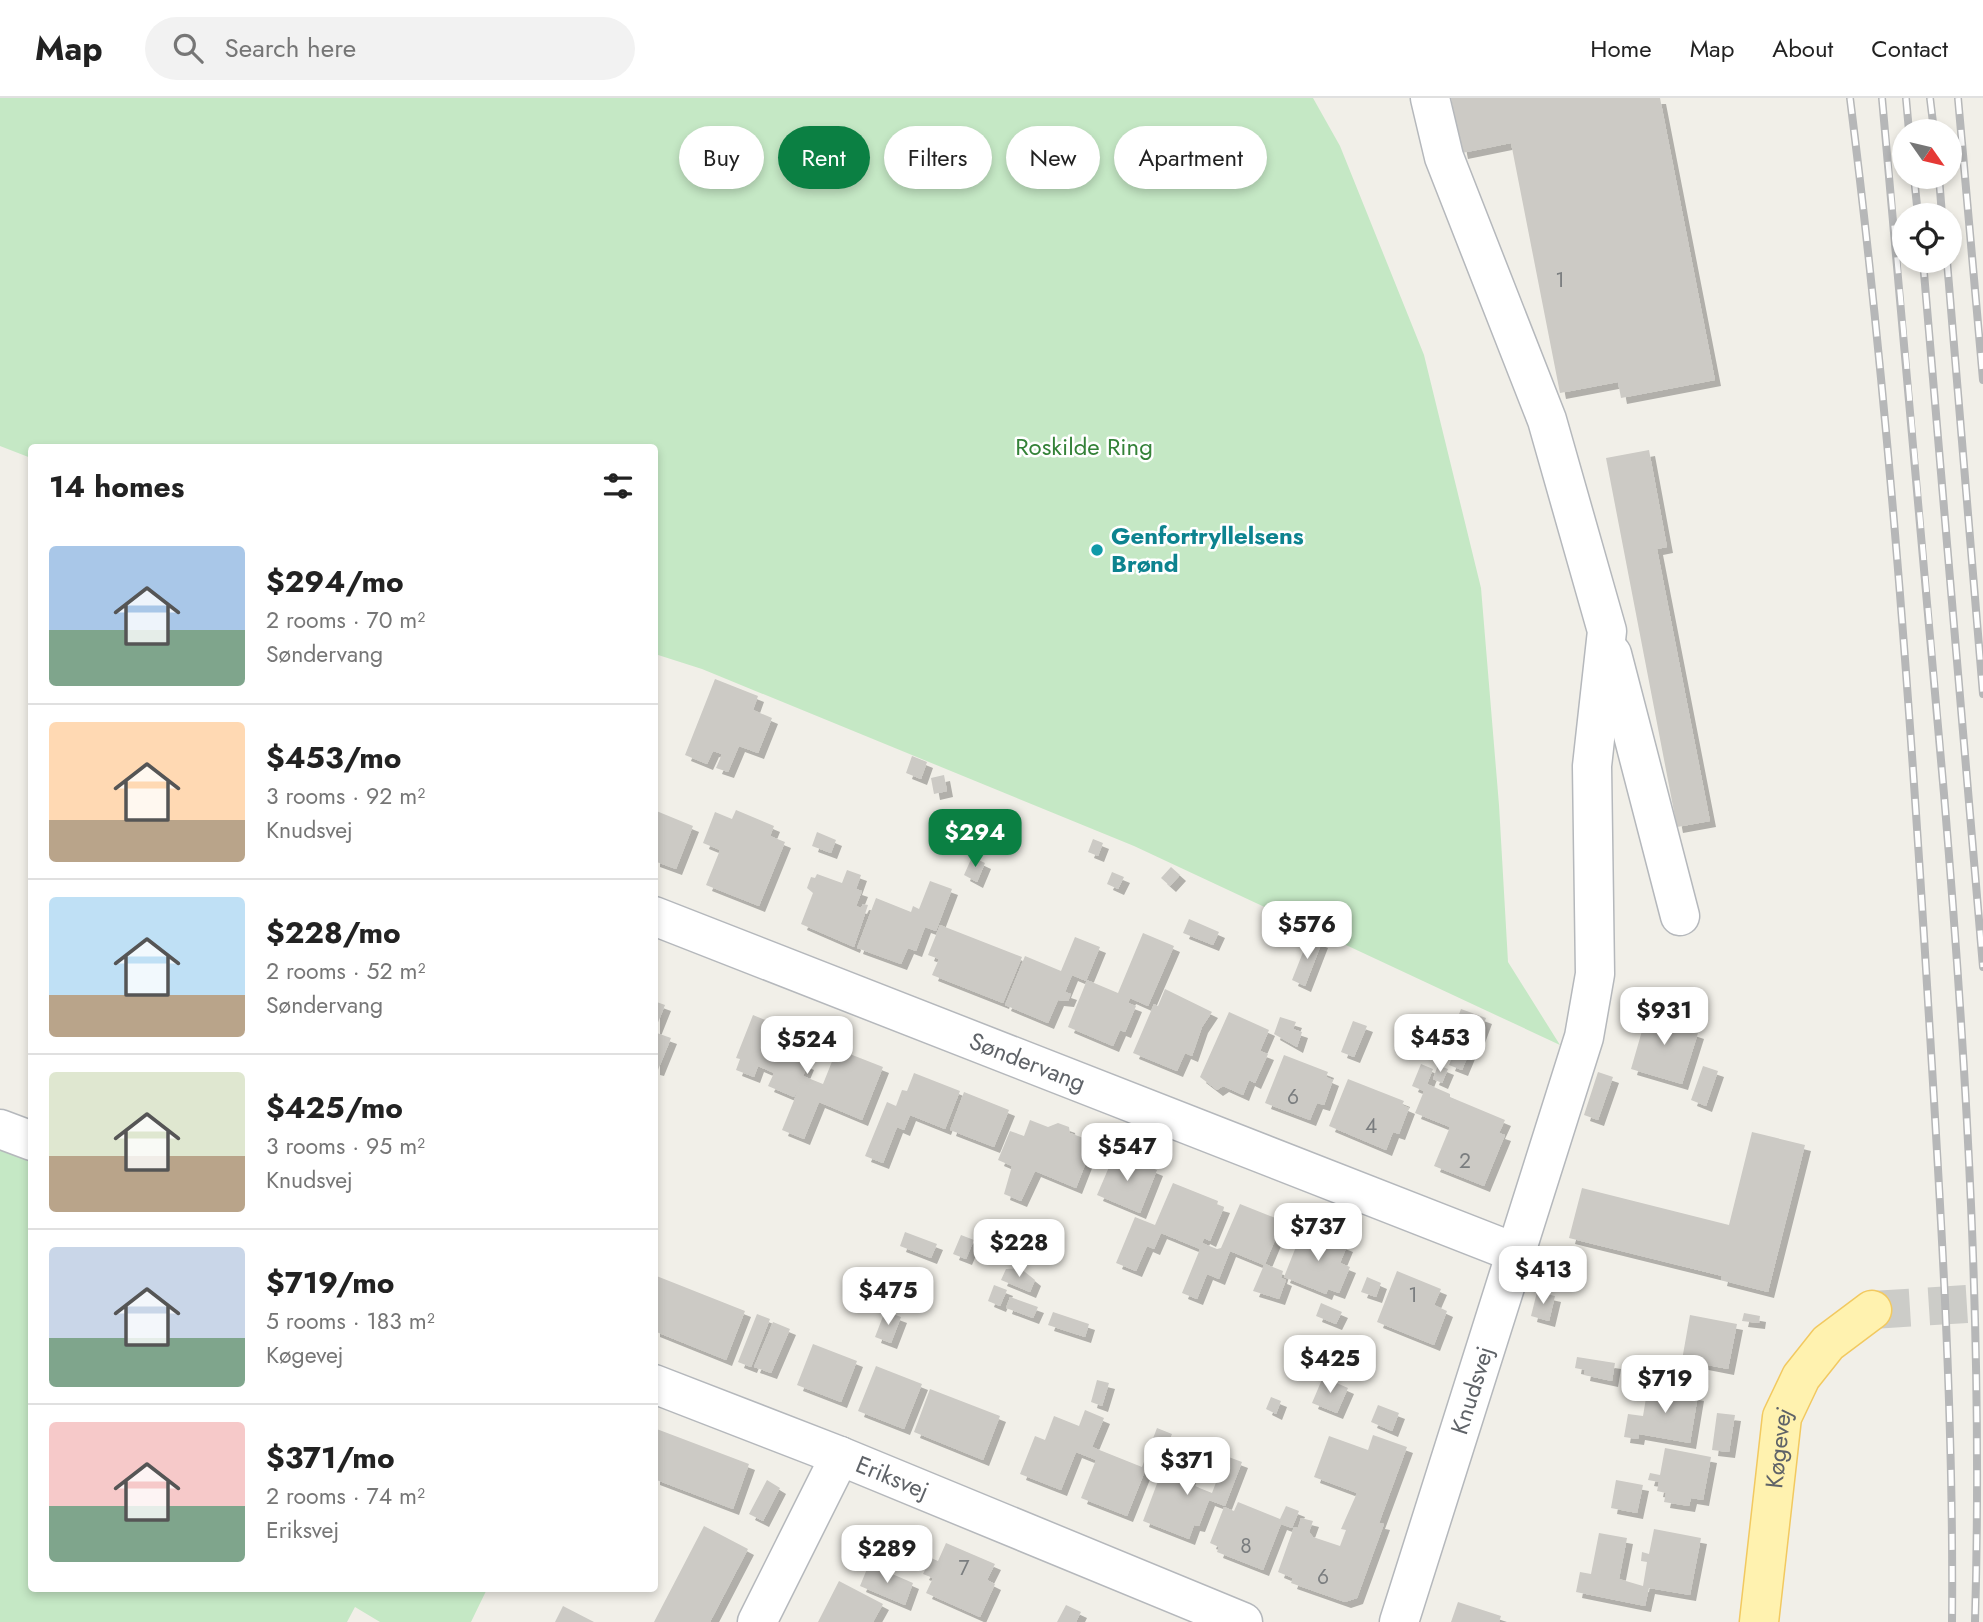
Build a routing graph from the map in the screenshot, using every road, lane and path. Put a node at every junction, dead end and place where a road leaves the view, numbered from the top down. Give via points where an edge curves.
1 (1430, 98) edge
2 (1606, 631) junction
3 (1680, 916) dead end
4 (658, 918) edge
5 (0, 1129) edge
6 (28, 1140) edge
7 (1516, 1253) junction
8 (1872, 1310) tunnel mouth
9 (658, 1386) edge
10 (840, 1456) junction
11 (757, 1622) edge
12 (1244, 1622) edge
13 (1399, 1622) edge
14 (1759, 1622) edge

1 - 2 street via 1444,157 1547,420
2 - 3 street
2 - 7 street, Knudsvej via 1592,766 1595,974 1584,1037
4 - 7 street, Søndervang
5 - 6 street
7 - 13 street, Knudsvej
8 - 14 main road, Køgevej via 1828,1343 1801,1377 1782,1417
9 - 10 street, Eriksvej
10 - 11 street
10 - 12 street, Eriksvej

